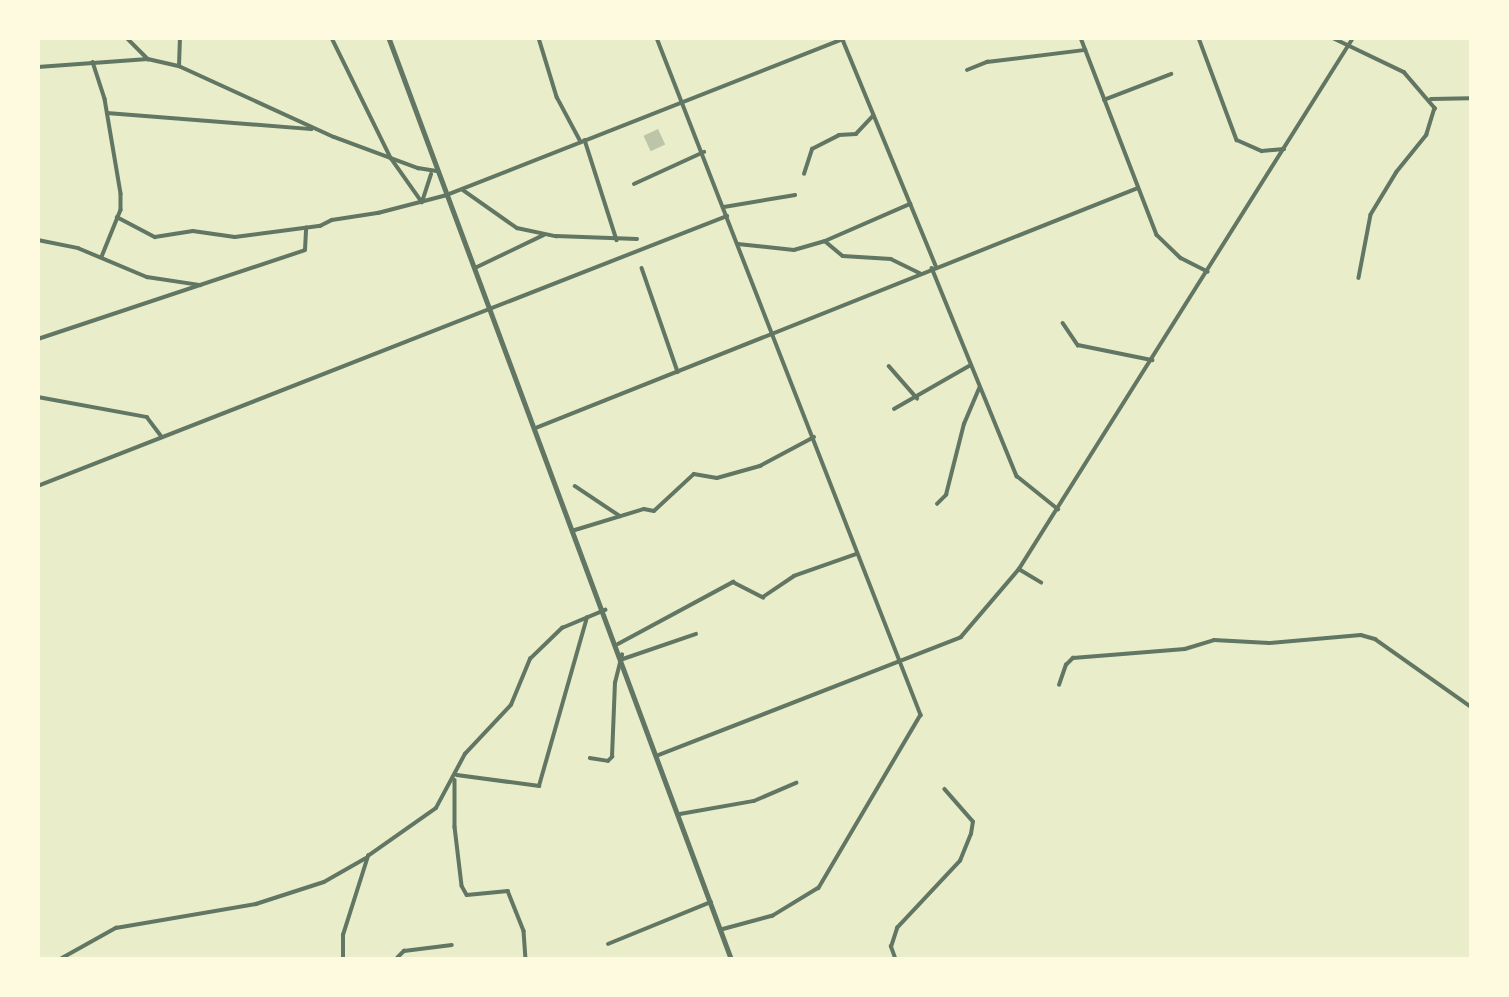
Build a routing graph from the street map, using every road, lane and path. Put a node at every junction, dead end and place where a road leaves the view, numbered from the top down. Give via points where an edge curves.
1 (127, 38) edge
2 (180, 38) edge
3 (332, 38) edge
4 (389, 38) edge
5 (539, 38) edge
6 (657, 38) edge
7 (1081, 38) edge
8 (1199, 38) edge
9 (1333, 38) edge
10 (1353, 38) edge
11 (844, 39) edge
12 (1348, 46) junction
13 (1085, 50) junction
14 (148, 59) junction
15 (93, 62) junction
16 (179, 66) junction
17 (38, 67) edge
18 (967, 69) dead end
19 (1171, 74) dead end
20 (1471, 98) edge
21 (1431, 99) junction
22 (684, 100) junction
23 (1104, 100) junction
24 (107, 113) junction
25 (873, 116) junction
26 (316, 130) junction
27 (583, 141) junction
28 (1284, 149) junction
29 (704, 152) junction
30 (391, 158) junction
31 (438, 172) junction
32 (432, 173) junction
33 (804, 174) dead end
34 (634, 184) dead end
35 (1138, 188) junction
36 (461, 189) junction
37 (447, 195) junction
38 (795, 195) dead end
39 (422, 202) junction
40 (910, 204) junction
41 (724, 207) junction
42 (727, 216) junction
43 (117, 217) junction
44 (306, 228) junction
45 (546, 234) junction
46 (637, 239) dead end
47 (38, 240) edge
48 (617, 240) junction
49 (825, 241) junction
50 (738, 244) junction
51 (102, 257) junction
52 (934, 267) junction
53 (475, 268) junction
54 (642, 268) dead end
55 (1208, 272) junction
56 (920, 273) junction
57 (1359, 278) dead end
58 (206, 285) junction
59 (491, 307) junction
60 (1063, 323) dead end
61 (772, 334) junction
62 (38, 339) edge
63 (1152, 360) junction
64 (889, 366) dead end
65 (970, 366) junction
66 (678, 372) junction
67 (979, 388) junction
68 (38, 397) edge
69 (917, 398) junction
70 (894, 410) dead end
71 (536, 428) junction
72 (162, 437) junction
73 (814, 437) junction
74 (38, 486) edge
75 (575, 486) dead end
76 (937, 504) dead end
77 (1058, 509) junction
78 (620, 516) junction
79 (575, 530) junction
80 (856, 554) junction
81 (1019, 569) junction
82 (1041, 582) dead end
83 (605, 610) junction
84 (587, 618) junction
85 (696, 634) dead end
86 (618, 645) junction
87 (622, 657) junction
88 (900, 661) junction
89 (1059, 685) dead end
90 (1471, 706) edge
91 (659, 755) junction
92 (590, 758) dead end
93 (456, 777) junction
94 (796, 783) dead end
95 (946, 790) dead end
96 (680, 814) junction
97 (368, 856) junction
98 (711, 902) junction
99 (721, 930) junction
100 (608, 943) dead end
101 (452, 945) dead end
102 (62, 958) edge
103 (343, 958) edge
104 (397, 958) edge
105 (526, 958) edge
106 (731, 958) edge
107 (895, 958) edge

1 - 14 street
2 - 16 street
3 - 30 street
4 - 31 street
5 - 27 street via 557,97
6 - 22 street
7 - 13 street
8 - 28 street via 1237,139 1262,151
9 - 12 street
10 - 12 street
11 - 22 street
11 - 25 street
12 - 21 street via 1404,72
12 - 28 street
13 - 18 street via 987,62
13 - 23 street
14 - 15 street
14 - 16 street
15 - 17 street
15 - 24 street
16 - 26 street
19 - 23 street
20 - 21 street
21 - 57 street via 1435,108 1427,135 1371,215
22 - 27 street
22 - 29 street
23 - 35 street
24 - 26 street
24 - 43 street via 121,194
25 - 33 street via 856,134 839,135 812,149
25 - 40 street
26 - 30 street
27 - 36 street
27 - 48 street
28 - 55 street
29 - 34 street
29 - 41 street
30 - 32 street
30 - 39 street
31 - 32 street
31 - 37 street
32 - 39 street
35 - 52 street
35 - 55 street via 1157,235 1181,258
36 - 37 street
36 - 45 street via 517,228
37 - 39 street
37 - 53 street
38 - 41 street
39 - 44 street
40 - 49 street
40 - 52 street
41 - 42 street
42 - 50 street
42 - 59 street
43 - 44 street via 155,237 193,232 250,236
43 - 51 street
44 - 58 street via 305,250
45 - 48 street
45 - 53 street
46 - 48 street
47 - 51 street
49 - 50 street via 794,250
49 - 56 street via 843,256 891,259
50 - 61 street
51 - 58 street via 148,277
52 - 56 street
52 - 65 street
53 - 59 street
54 - 66 street
55 - 63 street
56 - 61 street
58 - 62 street
59 - 71 street
59 - 72 street
60 - 63 street via 1078,345
61 - 66 street
61 - 73 street
63 - 77 street
64 - 69 street
65 - 67 street
65 - 69 street
66 - 71 street
67 - 76 street via 964,424 947,495
67 - 77 street via 1017,476
68 - 72 street via 147,417
69 - 70 street
71 - 79 street
72 - 74 street
73 - 78 street via 760,466 717,478 694,474 662,507
73 - 80 street
75 - 78 street
77 - 81 street
78 - 79 street
79 - 83 street
80 - 86 street via 806,571 762,597 733,582
80 - 88 street
81 - 82 street
81 - 88 street via 961,637
83 - 84 street
83 - 86 street
84 - 93 street via 556,632 530,659 510,705 466,754
84 - 93 street via 539,786
85 - 87 street
86 - 87 street
87 - 91 street
87 - 92 street via 615,683 612,757 608,761
88 - 91 street
88 - 99 street via 921,715 918,727 828,879 808,898 773,916
89 - 90 street via 1073,658 1185,649 1214,640 1269,643 1361,635 1374,639
91 - 96 street
93 - 97 street via 430,814
93 - 105 street via 454,827 462,886 467,895 508,891 524,931
94 - 96 street via 754,801
95 - 107 street via 973,822 971,834 960,861 897,928 891,947
96 - 98 street
97 - 102 street via 324,882 256,904 116,928
97 - 103 street via 343,935
98 - 99 street
98 - 100 street
99 - 106 street
101 - 104 street via 404,951

